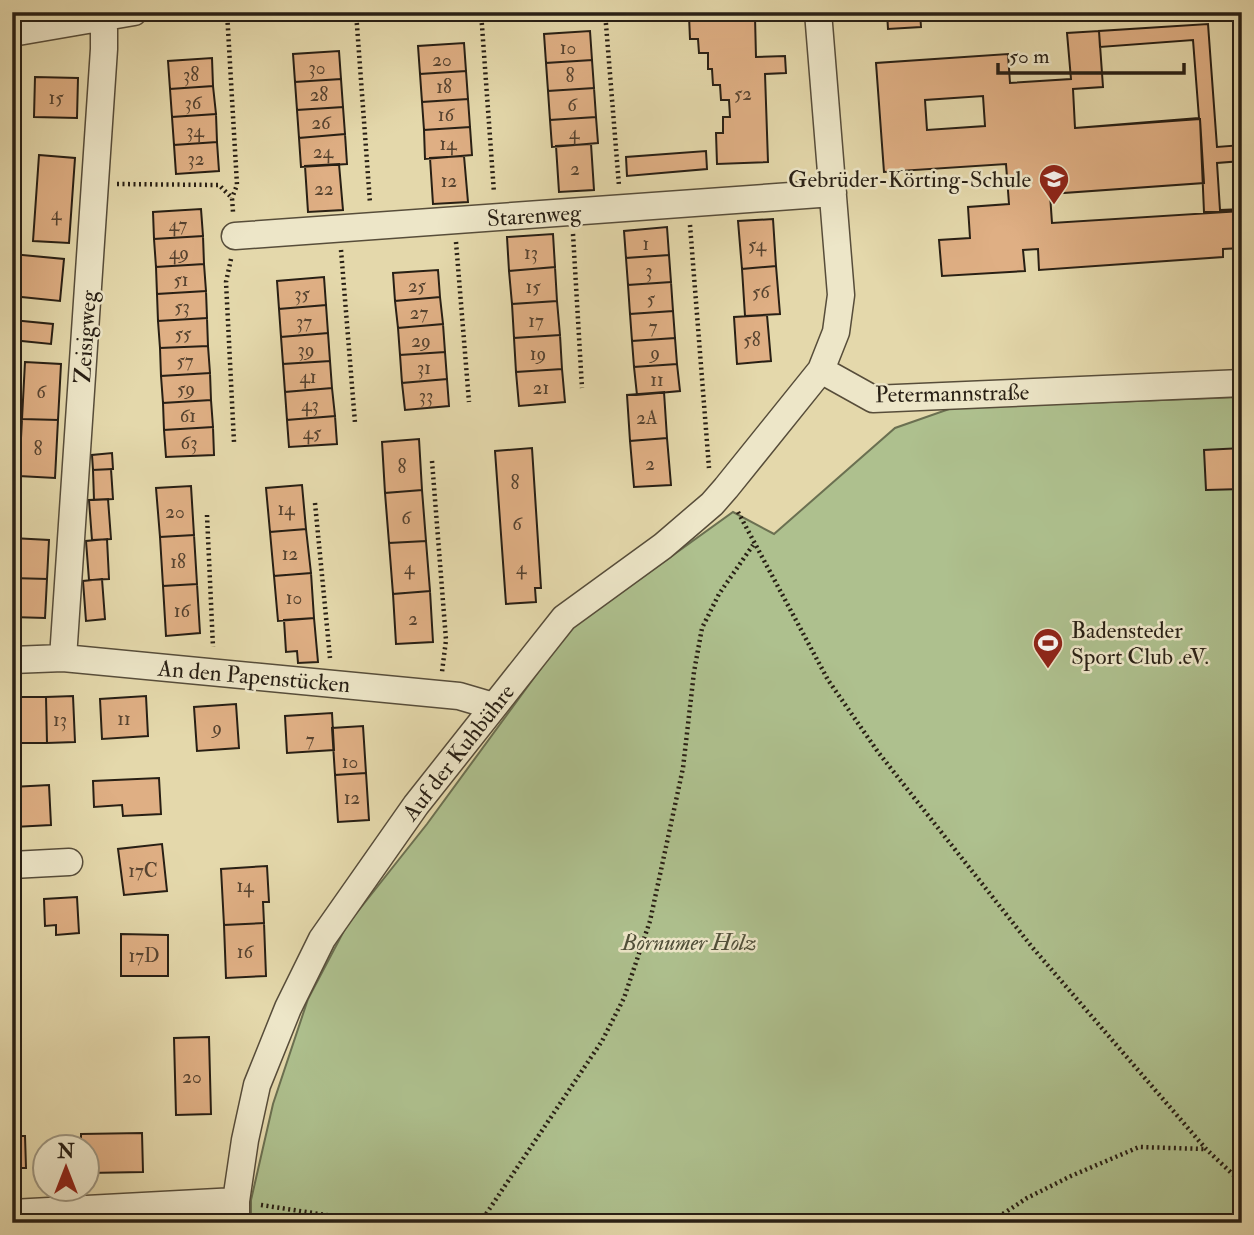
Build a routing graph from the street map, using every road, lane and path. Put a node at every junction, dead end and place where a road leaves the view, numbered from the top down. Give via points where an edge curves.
1 (134, 12) edge
2 (226, 12) edge
3 (356, 12) edge
4 (481, 12) edge
5 (605, 12) edge
6 (818, 12) edge
7 (104, 14) edge
8 (12, 33) edge
9 (95, 183) junction
10 (833, 193) junction
11 (232, 198) junction
12 (688, 204) junction
13 (621, 208) junction
14 (571, 212) junction
15 (496, 217) junction
16 (455, 220) junction
17 (372, 227) junction
18 (339, 229) junction
19 (235, 236) junction
20 (821, 370) junction
21 (1242, 383) edge
22 (582, 388) dead end
23 (469, 402) dead end
24 (355, 423) dead end
25 (234, 442) dead end
26 (432, 461) dead end
27 (719, 496) junction
28 (315, 503) dead end
29 (207, 515) dead end
30 (754, 544) junction
31 (63, 658) junction
32 (12, 660) edge
33 (214, 672) junction
34 (332, 684) junction
35 (440, 694) junction
36 (494, 706) junction
37 (69, 862) dead end
38 (12, 865) edge
39 (1206, 1149) junction
40 (1242, 1183) edge
41 (236, 1212) edge
42 (12, 1213) edge
43 (57, 1217) edge
44 (378, 1223) edge
45 (480, 1223) edge
46 (989, 1223) edge

1 - 7 street
2 - 11 path via 237,185
3 - 17 path
4 - 15 path
5 - 13 path
6 - 10 street
7 - 8 street
7 - 9 street, Zeisigweg
9 - 11 path via 219,185
9 - 31 street, Zeisigweg
10 - 12 street, Starenweg
10 - 20 street via 841,295 836,332
11 - 19 path
12 - 13 street, Starenweg
12 - 27 path
13 - 14 street, Starenweg
14 - 15 street, Starenweg
14 - 22 path
15 - 16 street, Starenweg
16 - 17 street, Starenweg
16 - 23 path
17 - 18 street, Starenweg
18 - 19 street, Starenweg
18 - 24 path
19 - 25 path via 226,282
20 - 21 street, Petermannstraße via 873,399
20 - 27 street, Auf der Kuhbühre
26 - 35 path via 446,640
27 - 30 path
27 - 36 street, Auf der Kuhbühre via 663,546 564,618
28 - 34 path
29 - 33 path
30 - 39 path via 828,680 878,752 1031,947
30 - 45 path via 702,628 683,768 650,921 624,998 602,1041
31 - 32 street, An den Papenstücken
31 - 33 street, An den Papenstücken
33 - 34 street, An den Papenstücken
34 - 35 street, An den Papenstücken
35 - 36 street, An den Papenstücken
36 - 41 street, Auf der Kuhbühre via 416,804 322,939 257,1085
37 - 38 street
39 - 40 path
39 - 46 path via 1139,1147 1038,1192
41 - 43 street
41 - 44 path
42 - 43 street

